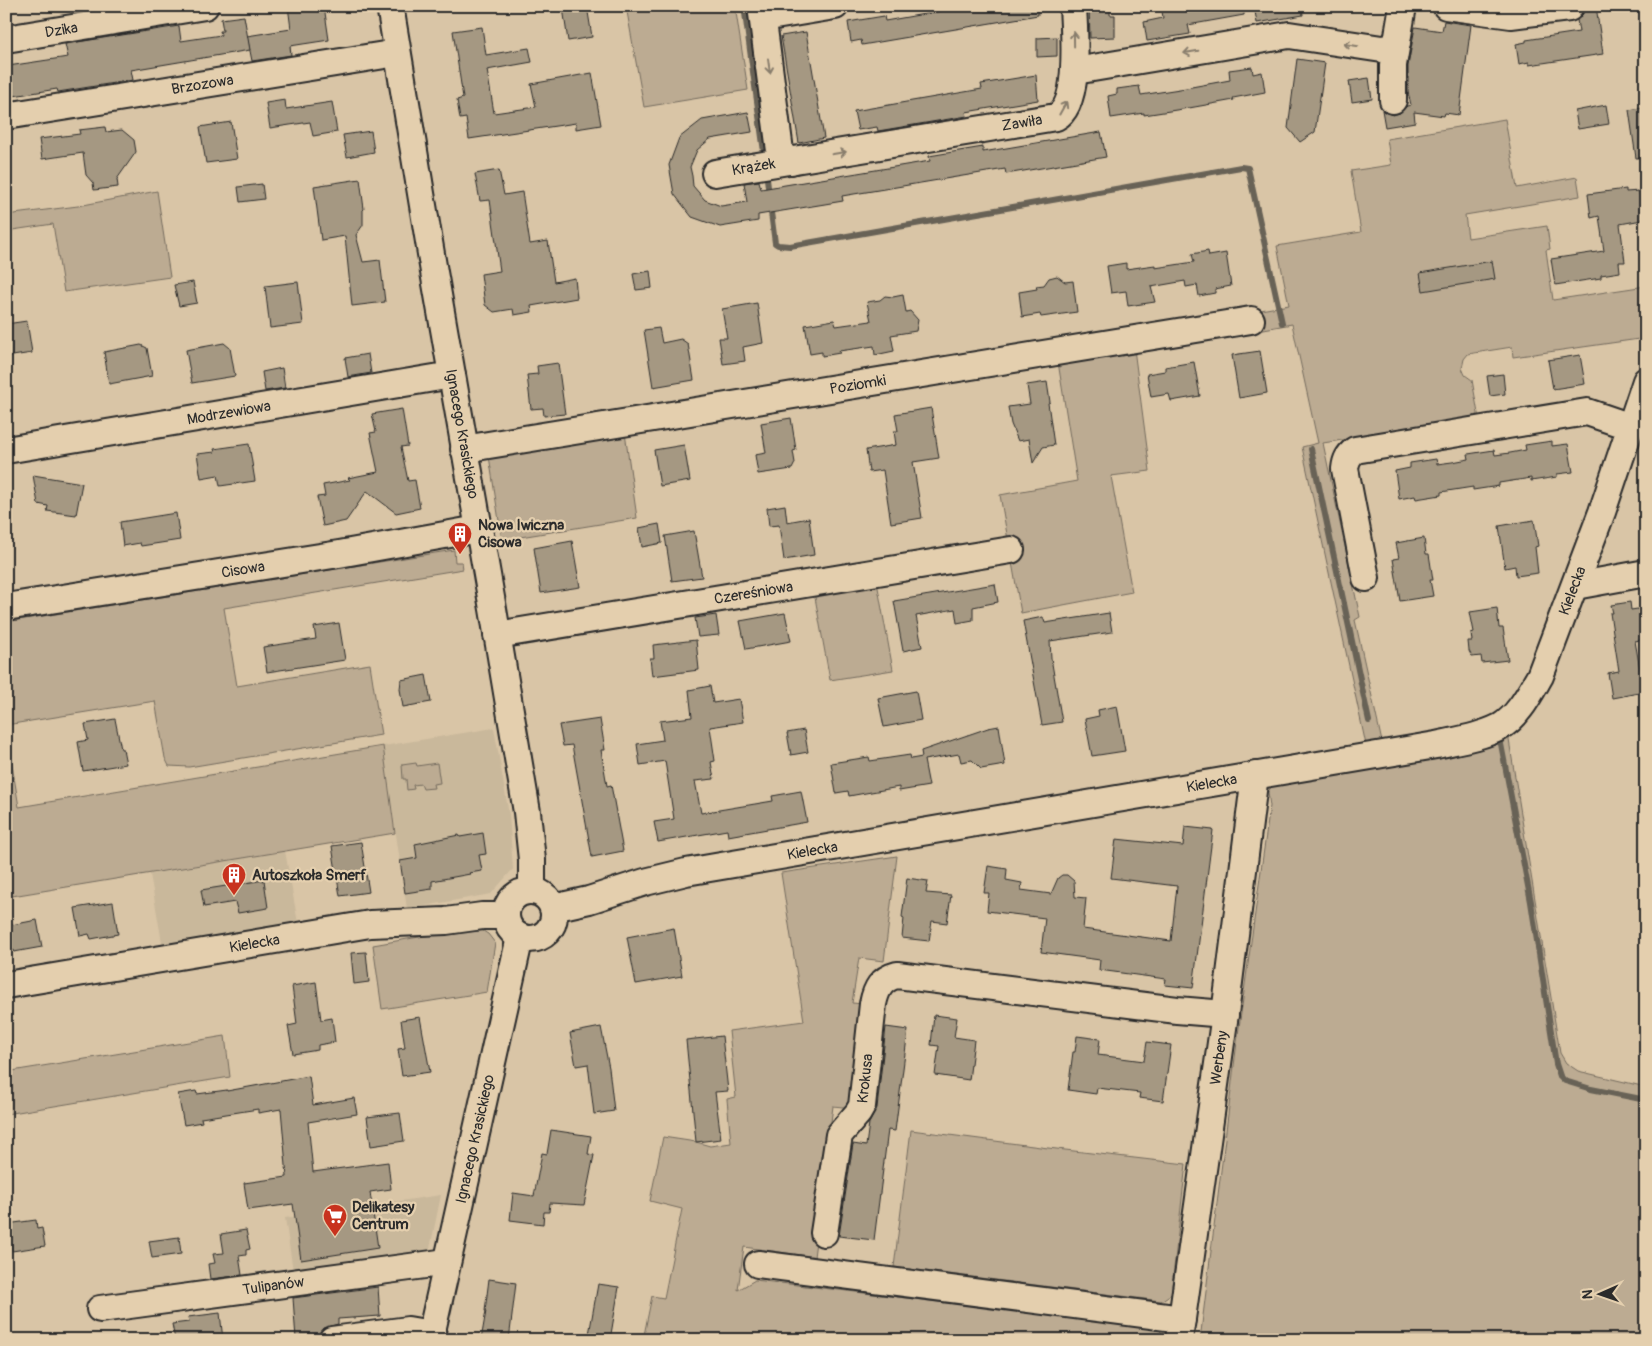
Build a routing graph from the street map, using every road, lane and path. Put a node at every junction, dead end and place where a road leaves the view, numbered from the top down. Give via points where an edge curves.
1 (205, 6) edge
2 (390, 6) edge
3 (835, 6) edge
4 (1073, 6) edge
5 (1403, 6) edge
6 (1446, 6) edge
7 (1569, 8) dead end
8 (762, 12) edge
9 (6, 39) edge
10 (1397, 43) junction
11 (398, 53) junction
12 (1075, 72) junction
13 (1393, 100) dead end
14 (6, 116) edge
15 (791, 161) junction
16 (715, 173) dead end
17 (1251, 320) dead end
18 (452, 375) junction
19 (1645, 387) edge
20 (1630, 427) junction
21 (464, 449) junction
22 (6, 450) edge
23 (478, 529) junction
24 (1011, 550) dead end
25 (1646, 574) edge
26 (1366, 578) dead end
27 (1575, 586) junction
28 (6, 607) edge
29 (497, 635) junction
30 (1255, 775) junction
31 (530, 891) junction
32 (553, 908) junction
33 (505, 916) junction
34 (520, 937) junction
35 (6, 985) edge
36 (1225, 1014) junction
37 (824, 1233) dead end
38 (447, 1262) junction
39 (758, 1264) dead end
40 (100, 1309) dead end
41 (1181, 1329) edge
42 (431, 1337) edge
43 (332, 1340) edge

1 - 9 street, Dzika
2 - 11 street, Ignacego Krasickiego
3 - 8 street
12 -> 4 street, Zawiła
5 - 10 street
6 - 7 street via 1511,15
8 -> 15 street via 780,151
10 -> 12 street via 1382,50 1289,35
10 - 13 street
11 - 14 street, Brzozowa
11 - 18 street, Ignacego Krasickiego
15 -> 12 street, Zawiła via 1056,117 1065,108
15 - 16 street, Krążek
17 - 21 street, Poziomki
18 - 21 street, Ignacego Krasickiego
18 - 22 street, Modrzewiowa
19 - 20 street, Kielecka
20 - 26 street via 1586,412 1355,450 1349,455 1344,469
20 - 27 street, Kielecka
21 - 23 street, Ignacego Krasickiego
23 - 28 street, Cisowa
23 - 29 street, Ignacego Krasickiego
24 - 29 street, Czereśniowa
25 - 27 street
27 - 30 street, Kielecka via 1540,676 1515,714 1501,726 1484,734 1436,745
29 - 31 street, Ignacego Krasickiego via 529,830
30 - 32 street, Kielecka via 686,872
30 - 36 street, Werbeny
31 - 32 street via 542,894
31 - 33 street via 510,900
32 - 34 street via 554,916 548,932 532,940
33 - 34 street via 511,930
33 - 35 street, Kielecka via 370,924
34 - 38 street, Ignacego Krasickiego
36 - 37 street, Krokusa via 897,975 884,980 873,1004 862,1106 839,1135
36 - 41 street, Werbeny
38 - 40 street, Tulipanów
38 - 42 street, Ignacego Krasickiego
39 - 41 street
42 - 43 street via 408,1330

